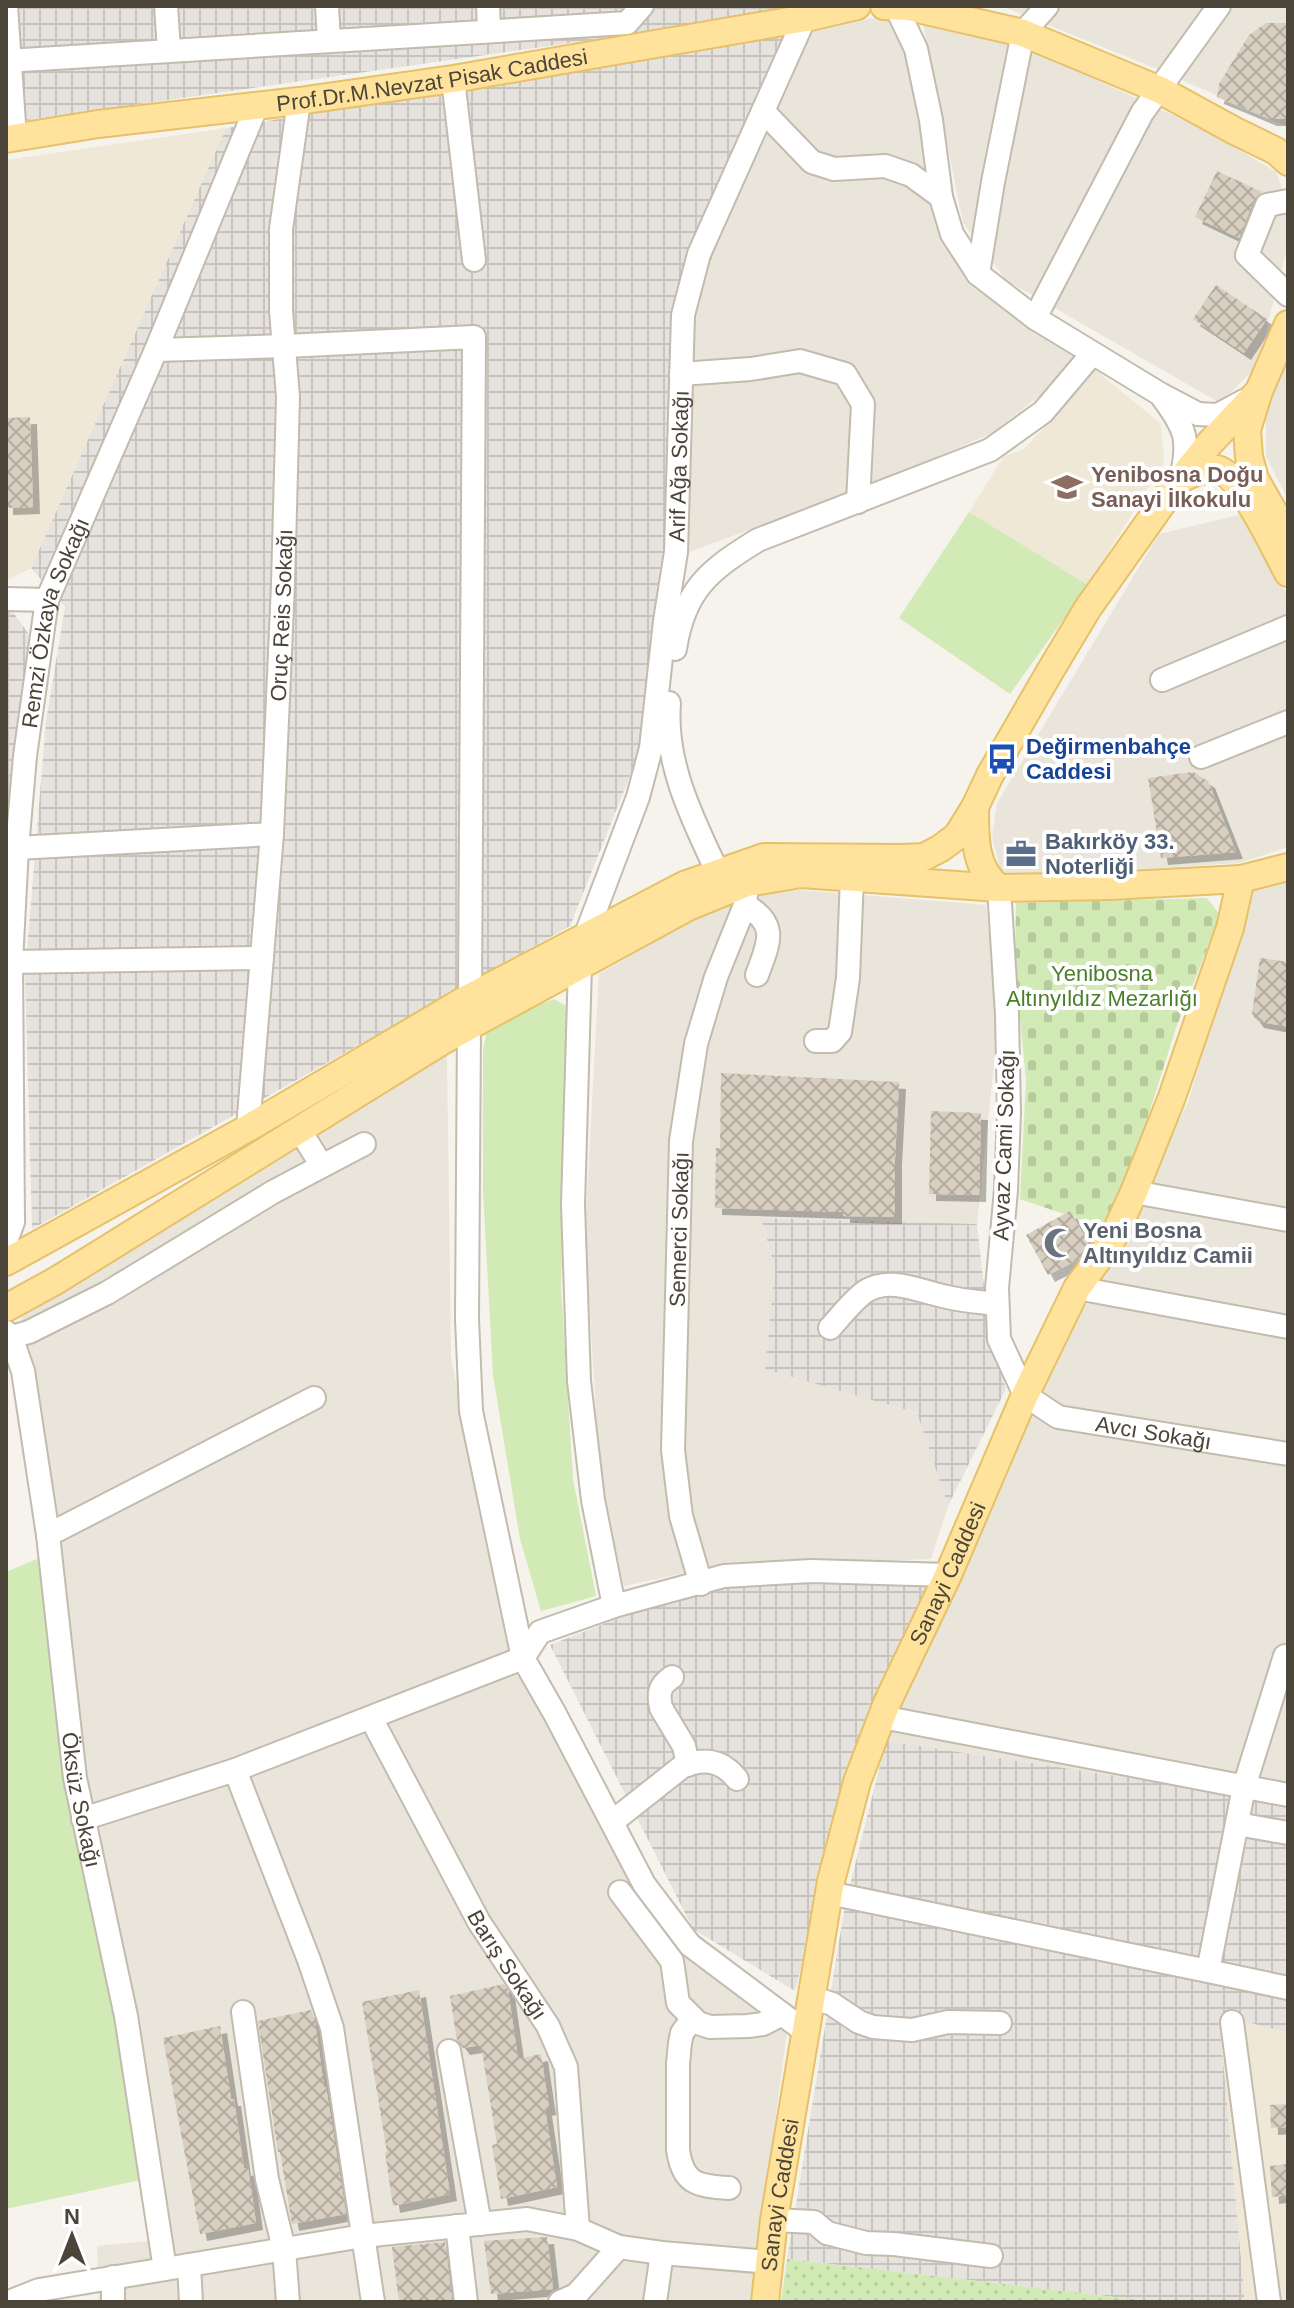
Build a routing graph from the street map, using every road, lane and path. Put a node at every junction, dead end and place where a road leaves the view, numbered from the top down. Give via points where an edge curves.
1 (6, 6) edge
2 (166, 6) edge
3 (327, 6) edge
4 (488, 6) edge
5 (642, 6) edge
6 (857, 6) edge
7 (884, 6) edge
8 (1047, 6) edge
9 (1219, 6) edge
10 (896, 7) edge
11 (808, 12) edge
12 (489, 29) junction
13 (1023, 33) junction
14 (329, 40) junction
15 (169, 50) junction
16 (8, 61) edge
17 (453, 79) junction
18 (1160, 90) junction
19 (299, 101) junction
20 (257, 105) junction
21 (763, 111) junction
22 (10, 138) edge
23 (1288, 162) edge
24 (941, 197) junction
25 (1288, 201) edge
26 (474, 260) dead end
27 (978, 274) junction
28 (1288, 295) edge
29 (1035, 318) junction
30 (1288, 324) edge
31 (285, 346) junction
32 (156, 350) junction
33 (1092, 354) junction
34 (681, 374) junction
35 (1259, 391) junction
36 (1160, 394) junction
37 (1181, 479) junction
38 (858, 502) junction
39 (1288, 537) edge
40 (1288, 573) edge
41 (6, 599) edge
42 (47, 600) junction
43 (1288, 627) edge
44 (1162, 680) dead end
45 (1288, 722) edge
46 (1201, 757) dead end
47 (975, 807) junction
48 (272, 834) junction
49 (17, 848) junction
50 (1288, 867) edge
51 (718, 873) junction
52 (852, 877) junction
53 (1241, 879) junction
54 (999, 888) junction
55 (746, 894) junction
56 (585, 937) junction
57 (262, 958) junction
58 (11, 962) junction
59 (580, 965) junction
60 (757, 975) dead end
61 (470, 997) junction
62 (469, 1026) junction
63 (816, 1041) dead end
64 (248, 1128) junction
65 (299, 1129) junction
66 (364, 1144) dead end
67 (322, 1166) junction
68 (1134, 1192) junction
69 (1288, 1220) edge
70 (10, 1232) edge
71 (35, 1246) junction
72 (6, 1262) edge
73 (1077, 1288) junction
74 (997, 1304) junction
75 (6, 1308) edge
76 (1288, 1327) edge
77 (830, 1328) dead end
78 (8, 1335) edge
79 (1025, 1395) junction
80 (314, 1398) dead end
81 (1288, 1454) edge
82 (48, 1535) junction
83 (948, 1575) junction
84 (701, 1584) junction
85 (614, 1606) junction
86 (1287, 1652) edge
87 (523, 1658) junction
88 (672, 1677) dead end
89 (882, 1717) junction
90 (371, 1718) junction
91 (688, 1765) junction
92 (235, 1770) junction
93 (737, 1779) dead end
94 (1244, 1787) junction
95 (1288, 1795) edge
96 (83, 1819) junction
97 (612, 1822) junction
98 (1237, 1824) junction
99 (1288, 1833) edge
100 (620, 1892) dead end
101 (829, 1893) junction
102 (1208, 1971) junction
103 (1288, 1988) edge
104 (811, 1997) junction
105 (243, 2012) dead end
106 (782, 2014) junction
107 (693, 2018) junction
108 (1232, 2022) dead end
109 (1000, 2023) dead end
110 (806, 2032) junction
111 (449, 2051) dead end
112 (729, 2188) dead end
113 (774, 2220) junction
114 (480, 2224) junction
115 (457, 2226) junction
116 (578, 2229) junction
117 (363, 2236) junction
118 (619, 2247) junction
119 (284, 2249) junction
120 (662, 2253) junction
121 (991, 2256) dead end
122 (769, 2262) junction
123 (189, 2265) junction
124 (165, 2269) junction
125 (113, 2277) junction
126 (570, 2300) edge
127 (9, 2302) edge
128 (113, 2302) edge
129 (191, 2302) edge
130 (288, 2302) edge
131 (373, 2302) edge
132 (466, 2302) edge
133 (655, 2302) edge
134 (765, 2302) edge
135 (1269, 2302) edge

1 - 16 street
2 - 15 street
3 - 14 street
4 - 12 street
5 - 12 street via 627,23
6 - 11 main road, Prof.Dr.M.Nevzat Pisak Caddesi
7 - 10 main road
8 - 13 street
9 - 18 street
10 - 13 main road
10 - 24 street via 916,49
11 - 17 main road, Prof.Dr.M.Nevzat Pisak Caddesi
11 - 21 street, Arif Ağa Sokağı
12 - 14 street
13 - 18 main road
13 - 27 street
14 - 15 street
15 - 16 street
16 - 22 street
17 - 19 main road, Prof.Dr.M.Nevzat Pisak Caddesi
17 - 26 street
18 - 23 main road
18 - 29 street via 1142,113
19 - 20 main road, Prof.Dr.M.Nevzat Pisak Caddesi
19 - 31 street, Oruç Reis Sokağı via 281,229
20 - 22 main road, Prof.Dr.M.Nevzat Pisak Caddesi
20 - 32 street, Remzi Özkaya Sokağı
21 - 24 street via 812,162 834,169 885,166 911,175
21 - 34 street, Arif Ağa Sokağı via 699,254 683,315
24 - 27 street via 952,234
25 - 28 street via 1267,205 1247,255
27 - 29 street
29 - 33 street
30 - 35 main road
31 - 32 street
31 - 48 street, Oruç Reis Sokağı via 288,397
31 - 61 street via 474,337
32 - 42 street, Remzi Özkaya Sokağı
33 - 36 street
33 - 38 street via 1043,412 990,450
34 - 38 street via 800,361 845,374 863,404
34 - 56 street, Arif Ağa Sokağı via 676,552 651,748
35 - 36 street via 1218,415 1198,414
35 - 37 main road
35 - 39 main road via 1247,430 1249,457 1255,479
36 - 37 street via 1181,423 1186,457
37 - 40 main road via 1198,470 1229,475
37 - 47 main road via 1088,608
38 - 51 street via 758,540 723,562 693,592 679,626 669,737 675,770
41 - 42 street
42 - 49 street, Remzi Özkaya Sokağı
43 - 44 street
45 - 46 street
47 - 51 main road via 957,836 924,857 764,857
47 - 54 main road via 975,843 983,872
48 - 49 street
48 - 57 street, Oruç Reis Sokağı
49 - 58 street, Remzi Özkaya Sokağı
50 - 53 main road
51 - 56 main road
52 - 54 main road
52 - 55 main road via 801,874
52 - 63 street via 840,1032 832,1041
53 - 54 main road
53 - 68 main road, Sanayi Caddesi via 1230,928
54 - 74 street, Ayvaz Cami Sokağı via 1009,1112
55 - 59 main road via 688,907
55 - 60 street via 769,933
55 - 84 street, Semerci Sokağı via 696,1044 681,1141 673,1450 681,1516
56 - 61 main road
57 - 58 street
57 - 64 street, Oruç Reis Sokağı
58 - 70 street, Remzi Özkaya Sokağı
59 - 62 main road
59 - 85 street via 573,1205 579,1381 593,1500
61 - 64 main road
62 - 65 main road
62 - 87 street via 471,1411
64 - 71 main road
65 - 67 street
65 - 75 main road
66 - 67 street
67 - 78 street via 107,1293 29,1332
68 - 69 street
68 - 73 main road, Sanayi Caddesi via 1111,1242
70 - 71 street
71 - 72 main road
73 - 76 street
73 - 79 main road, Sanayi Caddesi
74 - 77 street via 887,1285 863,1293
74 - 79 street, Ayvaz Cami Sokağı via 999,1339
78 - 82 street, Öksüz Sokağı via 23,1371
79 - 81 street, Avcı Sokağı via 1058,1417
79 - 83 main road, Sanayi Caddesi
80 - 82 street
82 - 96 street, Öksüz Sokağı
83 - 84 street via 811,1571 724,1576
83 - 89 main road, Sanayi Caddesi
84 - 85 street
85 - 87 street via 540,1632
86 - 94 street
87 - 90 street
87 - 97 street
88 - 91 street via 661,1684 661,1708 684,1746
89 - 94 street
89 - 101 main road, Sanayi Caddesi via 857,1782
90 - 92 street
90 - 116 street, Barış Sokağı via 479,1922 548,2026 566,2067
91 - 93 street via 721,1764
91 - 97 street
92 - 96 street
92 - 117 street via 332,2028
94 - 95 street
94 - 98 street
96 - 124 street, Öksüz Sokağı via 126,2016
97 - 106 street via 644,1884 690,1945
98 - 99 street
98 - 102 street
100 - 107 street via 672,1961 678,2003
101 - 102 street
101 - 104 main road, Sanayi Caddesi
102 - 103 street
104 - 109 street via 873,2027 912,2030 948,2022
104 - 110 main road, Sanayi Caddesi
105 - 119 street via 267,2179
106 - 107 street via 748,2026 710,2027
106 - 110 street
107 - 112 street via 682,2033 678,2064 680,2163 695,2183
108 - 135 street
110 - 113 main road, Sanayi Caddesi
111 - 114 street
113 - 121 street via 814,2222 827,2233 866,2243
113 - 122 main road, Sanayi Caddesi
114 - 115 street
114 - 116 street via 527,2219
115 - 117 street
115 - 132 street
116 - 118 street
117 - 119 street
117 - 131 street
118 - 120 street
118 - 126 street
119 - 123 street
119 - 130 street
120 - 122 street
120 - 133 street
122 - 134 main road, Sanayi Caddesi
123 - 124 street
123 - 129 street
124 - 125 street
125 - 127 street via 39,2290
125 - 128 street

